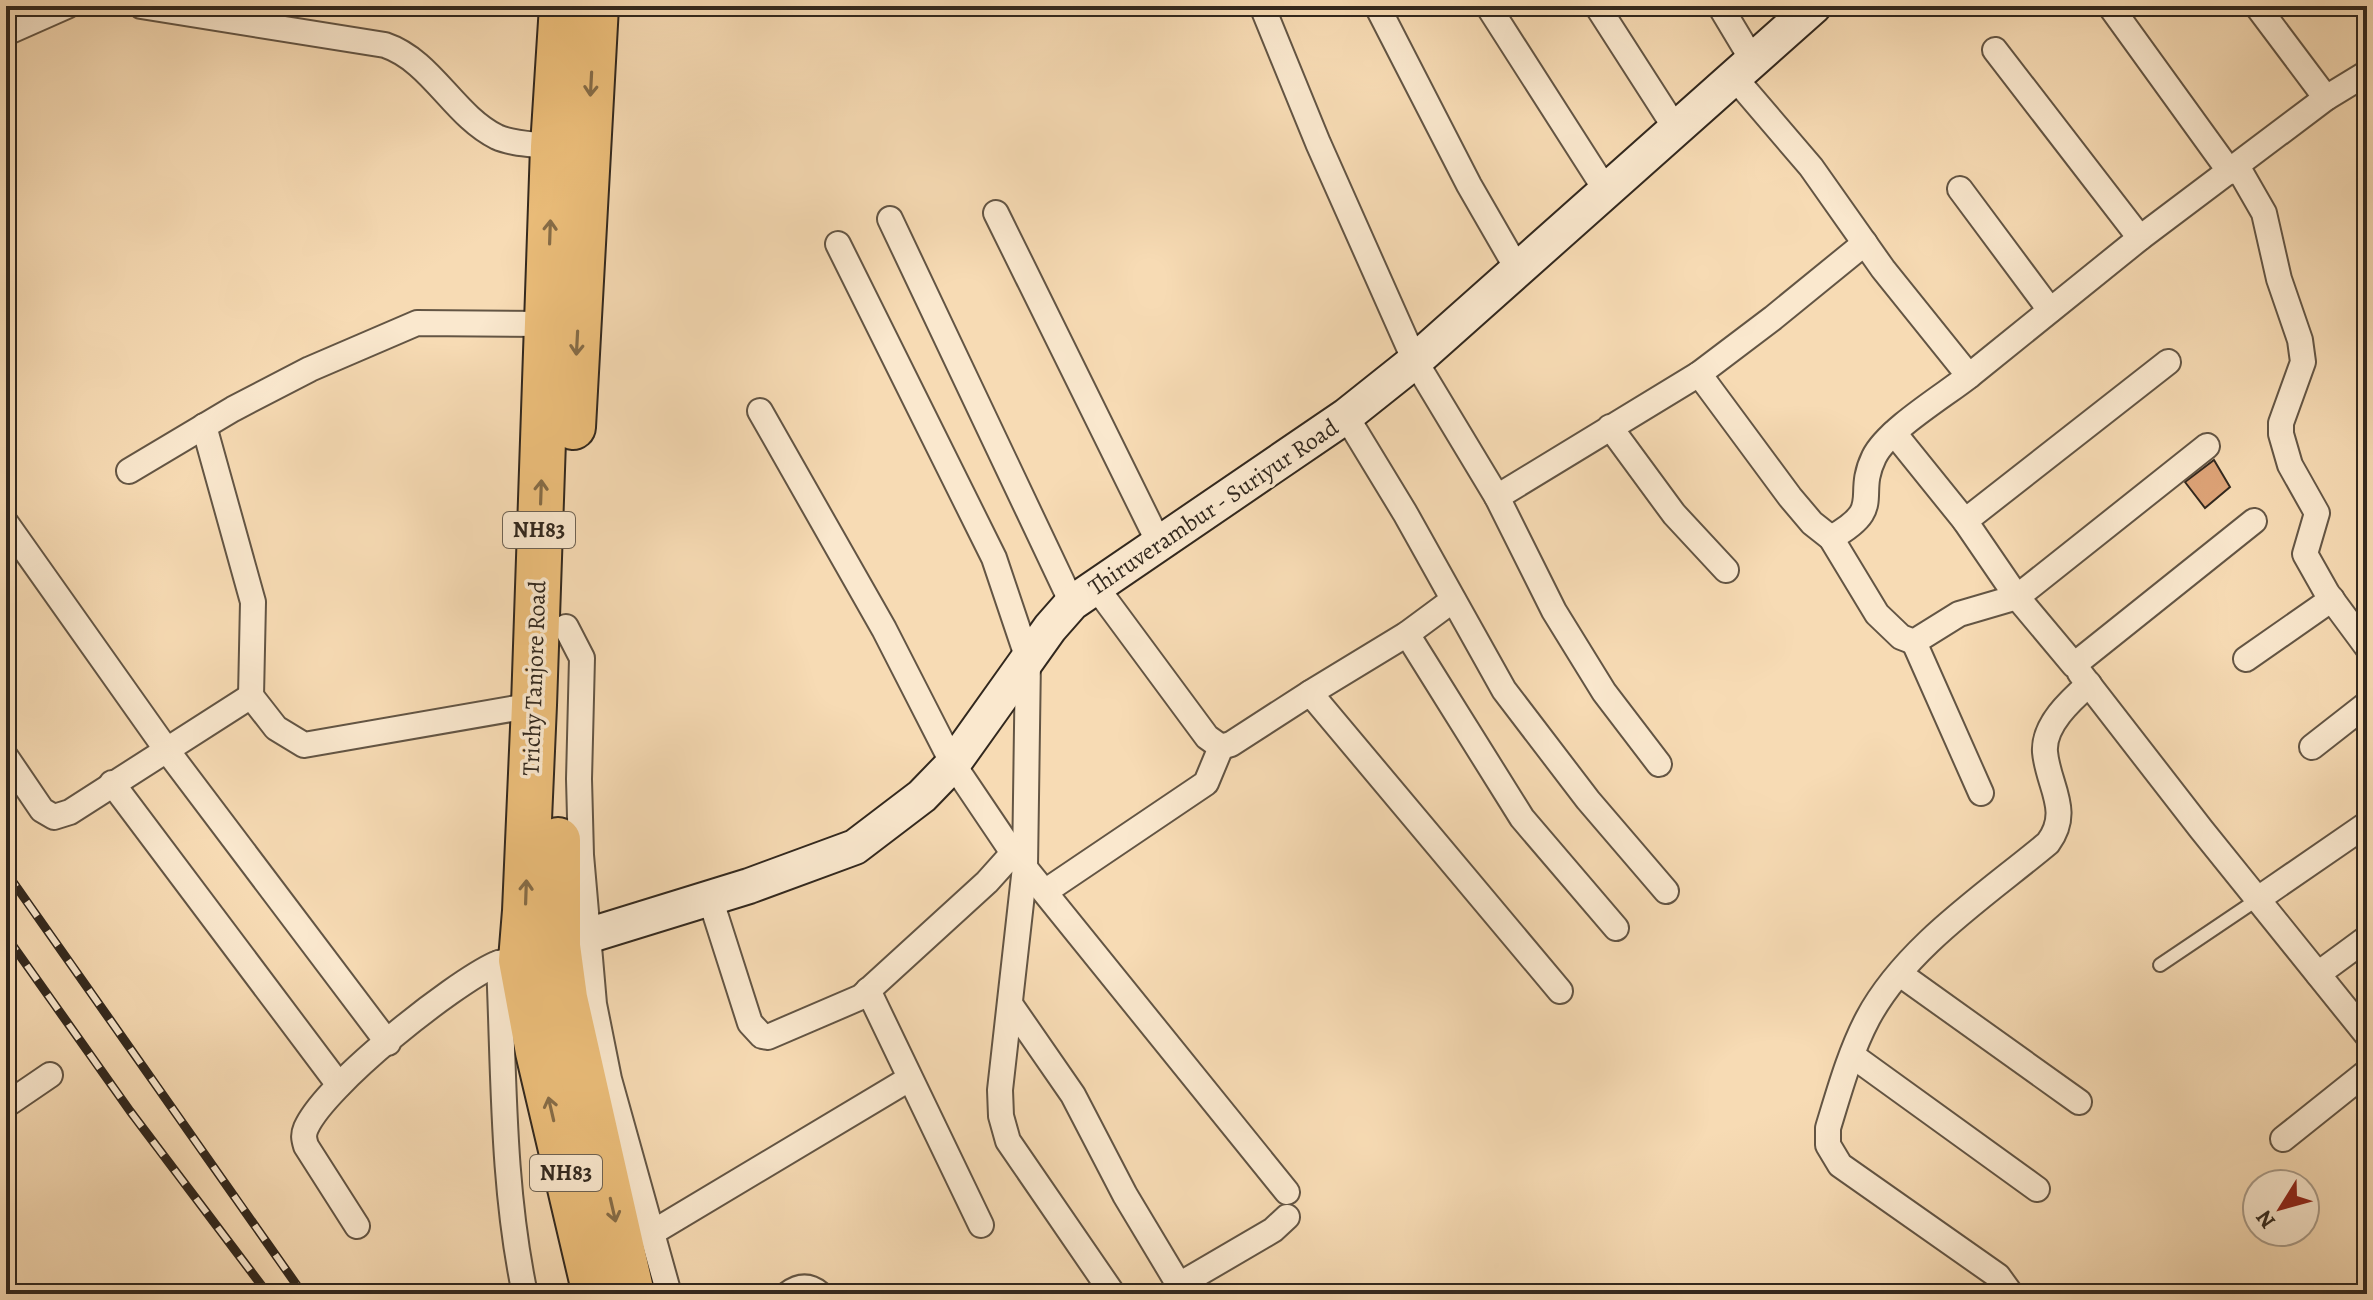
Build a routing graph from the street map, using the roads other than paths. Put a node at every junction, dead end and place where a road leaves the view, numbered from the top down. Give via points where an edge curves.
1 (67, 6) edge
2 (141, 6) edge
3 (562, 6) edge
4 (596, 6) edge
5 (1262, 6) edge
6 (1377, 6) edge
7 (1488, 6) edge
8 (1597, 6) edge
9 (1720, 6) edge
10 (1814, 6) edge
11 (2110, 6) edge
12 (2257, 6) edge
13 (6, 33) edge
14 (1995, 50) dead end
15 (1744, 69) junction
16 (2367, 73) edge
17 (2326, 98) junction
18 (1676, 129) junction
19 (553, 147) junction
20 (2234, 169) junction
21 (1960, 189) dead end
22 (1607, 192) junction
23 (996, 213) dead end
24 (890, 219) dead end
25 (2140, 238) junction
26 (838, 244) dead end
27 (1873, 254) junction
28 (1518, 270) junction
29 (2050, 310) junction
30 (546, 324) junction
31 (1415, 361) junction
32 (2168, 362) dead end
33 (1699, 374) junction
34 (1969, 376) junction
35 (760, 411) dead end
36 (1346, 416) junction
37 (204, 426) junction
38 (1610, 427) junction
39 (1894, 433) junction
40 (2207, 446) dead end
41 (129, 471) dead end
42 (1506, 491) junction
43 (1965, 521) junction
44 (2254, 521) dead end
45 (6, 523) edge
46 (1831, 538) junction
47 (1160, 545) junction
48 (1726, 570) dead end
49 (1084, 595) junction
50 (2017, 597) junction
51 (2332, 599) junction
52 (1453, 600) junction
53 (566, 627) junction
54 (1407, 634) junction
55 (1914, 642) junction
56 (2367, 647) edge
57 (1028, 659) junction
58 (2246, 659) dead end
59 (2074, 665) junction
60 (2089, 684) junction
61 (1310, 693) junction
62 (251, 696) junction
63 (2367, 704) edge
64 (534, 705) junction
65 (1221, 747) junction
66 (2312, 747) dead end
67 (166, 749) junction
68 (6, 757) edge
69 (953, 764) junction
70 (1659, 764) dead end
71 (112, 783) junction
72 (1981, 793) dead end
73 (2367, 824) edge
74 (1019, 860) junction
75 (1046, 891) junction
76 (1666, 891) dead end
77 (710, 898) junction
78 (2258, 899) junction
79 (1616, 928) dead end
80 (587, 936) junction
81 (2367, 938) edge
82 (510, 961) junction
83 (2160, 965) dead end
84 (1900, 974) junction
85 (2318, 974) junction
86 (868, 990) junction
87 (1560, 991) dead end
88 (1010, 1004) junction
89 (2367, 1035) edge
90 (388, 1043) junction
91 (1853, 1056) junction
92 (2367, 1072) edge
93 (50, 1075) dead end
94 (909, 1079) junction
95 (339, 1085) junction
96 (2079, 1102) dead end
97 (6, 1105) edge
98 (2283, 1139) dead end
99 (2037, 1189) dead end
100 (1287, 1192) dead end
101 (1287, 1217) dead end
102 (981, 1225) dead end
103 (357, 1226) dead end
104 (650, 1234) junction
105 (525, 1294) edge
106 (595, 1294) edge
107 (632, 1294) edge
108 (669, 1294) edge
109 (788, 1294) edge
110 (820, 1294) edge
111 (1113, 1294) edge
112 (2011, 1294) edge

1 - 13 street
2 - 19 street via 400,50 477,125 500,138
3 - 19 highway, Trichy Tanjore Road / NH83
4 -> 53 highway, Trichy Tanjore Road / NH83
5 - 31 street
6 - 28 street
7 - 22 street
8 - 18 street
9 - 15 street
10 - 15 main road, Thiruverambur - Suriyur Road
11 - 20 street
12 - 17 street
14 - 25 street
15 - 18 main road, Thiruverambur - Suriyur Road
15 - 27 street
16 - 17 street
17 - 20 street
18 - 22 main road, Thiruverambur - Suriyur Road
30 -> 19 highway, Trichy Tanjore Road / NH83
20 - 25 street
20 - 51 street via 2264,213 2300,340 2303,362 2281,434 2290,465 2317,513 2306,546 2307,561
21 - 29 street
22 - 28 main road, Thiruverambur - Suriyur Road
23 - 47 street
24 - 49 street
25 - 29 street
26 - 57 street via 994,558
27 - 33 street via 1773,318
27 - 34 street
28 - 31 main road, Thiruverambur - Suriyur Road
29 - 34 street
30 - 37 street via 417,323 310,369
64 -> 30 highway, Trichy Tanjore Road / NH83
31 - 36 main road, Thiruverambur - Suriyur Road
31 - 42 street
32 - 43 street
33 - 38 street
33 - 46 street via 1790,497
34 - 39 street
35 - 69 street via 884,629
36 - 47 main road, Thiruverambur - Suriyur Road
36 - 52 street
37 - 41 street
37 - 62 street via 253,602
38 - 42 street
38 - 48 street via 1674,514
39 - 43 street
39 - 46 street via 1874,457 1864,513
40 - 50 street
42 - 70 street via 1554,611 1604,692
43 - 50 street
44 - 59 street
45 - 67 street
46 - 55 street via 1877,614
47 - 49 main road, Thiruverambur - Suriyur Road
49 - 57 main road, Thiruverambur - Suriyur Road
49 - 65 street
50 - 55 street via 1959,614
50 - 59 street
51 - 56 street
51 - 58 street
52 - 54 street
52 - 76 street via 1504,690
53 - 80 street via 582,658 579,779
53 -> 107 highway, Trichy Tanjore Road / NH83 via 558,946
54 - 61 street
54 - 79 street via 1522,818
55 - 72 street
57 - 69 main road, Thiruverambur - Suriyur Road
57 - 74 street
59 - 60 street
60 - 78 street
60 - 84 street via 2069,702 2050,731 2045,750 2060,818 2056,833
61 - 65 street
61 - 87 street
62 - 64 street via 276,728 304,745
62 - 67 street
63 - 66 street
82 -> 64 highway, Trichy Tanjore Road / NH83 via 525,911
65 - 75 street via 1206,783
67 - 71 street
67 - 90 street
68 - 71 street via 42,810 54,817
69 - 74 street
69 - 77 main road, Thiruverambur - Suriyur Road via 922,796 855,847
71 - 95 street
73 - 78 street
74 - 75 street
74 - 86 street via 987,882
74 - 88 street
75 - 100 street
77 - 80 main road, Thiruverambur - Suriyur Road
77 - 86 street via 750,1023 762,1036 773,1036
78 - 83 lane
78 - 85 street
80 - 104 street via 606,1064
81 - 85 street
82 - 90 street via 467,981
82 - 105 street via 508,1168
106 -> 82 highway, Trichy Tanjore Road / NH83 via 538,1052
84 - 91 street via 1868,1018
84 - 96 street
85 - 89 street
86 - 94 street
88 - 101 street via 1073,1095 1179,1285
88 - 111 street via 1000,1090 1008,1141
90 - 95 street
91 - 99 street
91 - 112 street via 1828,1128 1834,1157 1998,1276
92 - 98 street
93 - 97 street
94 - 102 street
94 - 104 street
95 - 103 street via 304,1137
104 - 108 street
109 - 110 street via 811,1287

